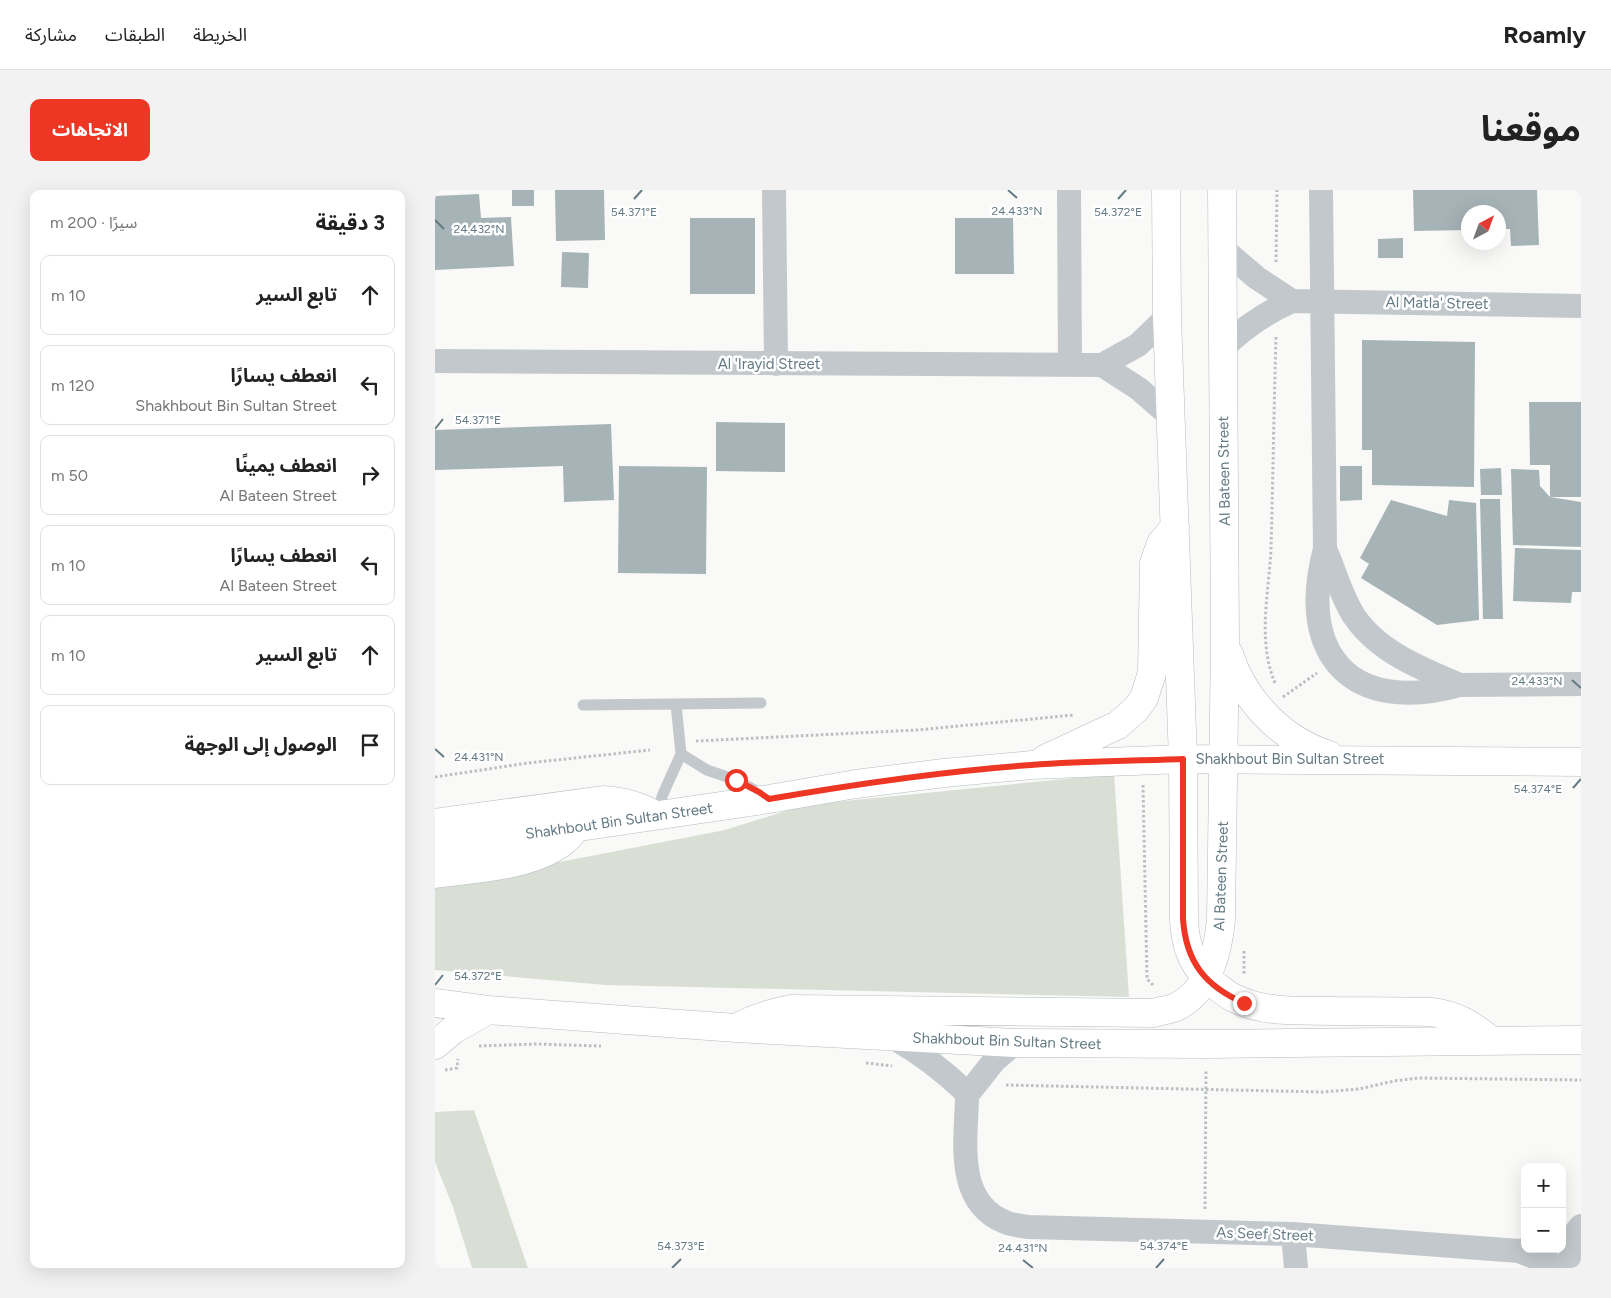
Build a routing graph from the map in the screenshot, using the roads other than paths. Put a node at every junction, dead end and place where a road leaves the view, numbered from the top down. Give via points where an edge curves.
1 (774, 190) edge
2 (1069, 190) edge
3 (1166, 190) edge
4 (1222, 190) edge
5 (1321, 190) edge
6 (1223, 249) junction
7 (1282, 300) junction
8 (1322, 301) junction
9 (1581, 306) edge
10 (1167, 317) junction
11 (1222, 349) junction
12 (435, 361) edge
13 (776, 364) junction
14 (1070, 365) junction
15 (1103, 366) junction
16 (1171, 417) junction
17 (1175, 526) junction
18 (1325, 549) junction
19 (1225, 642) junction
20 (1461, 684) junction
21 (1581, 684) edge
22 (761, 703) dead end
23 (676, 704) junction
24 (583, 705) dead end
25 (681, 754) junction
26 (1183, 759) junction
27 (1223, 759) junction
28 (1342, 760) junction
29 (1581, 762) edge
30 (1032, 765) junction
31 (769, 799) junction
32 (656, 815) junction
33 (435, 823) edge
34 (577, 827) junction
35 (435, 848) edge
36 (435, 874) edge
37 (1205, 977) junction
38 (435, 1004) edge
39 (488, 1010) junction
40 (736, 1028) junction
41 (894, 1038) junction
42 (1490, 1040) junction
43 (1581, 1040) edge
44 (1015, 1043) junction
45 (447, 1050) edge
46 (968, 1094) junction
47 (1574, 1231) edge
48 (1293, 1234) junction
49 (1521, 1250) edge
50 (1531, 1253) edge
51 (1296, 1268) edge
52 (1562, 1268) edge
53 (1574, 1268) edge

1 - 13 street
2 - 14 street
3 - 10 main road
4 - 6 main road, Al Bateen Street
5 - 8 street
6 - 7 street
6 - 11 main road, Al Bateen Street
7 - 8 street, Al Matla' Street
7 - 11 street
8 - 9 street, Al Matla' Street
8 - 18 street
10 - 15 street via 1137,345
10 - 16 main road
11 - 19 main road, Al Bateen Street
12 - 13 street, Al 'Irayid Street
13 - 14 street, Al 'Irayid Street
14 - 15 street, Al 'Irayid Street
15 - 16 street via 1139,389
16 - 17 main road
17 - 26 main road
17 - 30 main road via 1161,543 1154,563 1152,673 1144,698 1119,725
18 - 20 street via 1347,604 1371,636 1434,674
18 - 20 street via 1318,583 1320,631 1331,657 1342,669 1366,684 1395,691 1426,692
19 - 27 main road, Al Bateen Street
19 - 28 main road via 1242,683 1263,712 1299,742
20 - 21 street
22 - 23 lane
23 - 24 lane
23 - 25 lane
25 - 31 lane
25 - 32 lane
26 - 27 main road, Shakhbout Bin Sultan Street
26 - 30 main road, Shakhbout Bin Sultan Street
26 - 37 main road via 1184,935 1187,949
27 - 28 main road, Shakhbout Bin Sultan Street
27 - 37 main road, Al Bateen Street via 1220,929 1217,949
28 - 29 main road, Shakhbout Bin Sultan Street
30 - 31 main road, Shakhbout Bin Sultan Street via 856,784
31 - 32 main road, Shakhbout Bin Sultan Street
32 - 33 main road via 631,803 603,800
32 - 34 main road, Shakhbout Bin Sultan Street
34 - 35 main road, Shakhbout Bin Sultan Street
34 - 36 main road via 553,849 524,860
37 - 40 main road, Al Bateen Street via 1199,989 1175,1008 1153,1013 791,1009 753,1018
37 - 42 main road via 1232,998 1263,1008 1431,1012 1455,1017 1475,1027
38 - 39 main road, Shakhbout Bin Sultan Street
39 - 40 main road, Shakhbout Bin Sultan Street
39 - 45 main road via 453,1030
40 - 41 main road, Shakhbout Bin Sultan Street
41 - 44 main road, Shakhbout Bin Sultan Street
41 - 46 street via 941,1069
42 - 43 main road, Shakhbout Bin Sultan Street
42 - 44 main road, Shakhbout Bin Sultan Street
44 - 46 street via 984,1072
46 - 48 street, As Seef Street via 966,1169 972,1191 986,1210 1005,1222 1028,1227
47 - 53 street via 1570,1247
48 - 49 street, As Seef Street
48 - 51 street
50 - 52 street, As Seef Street

